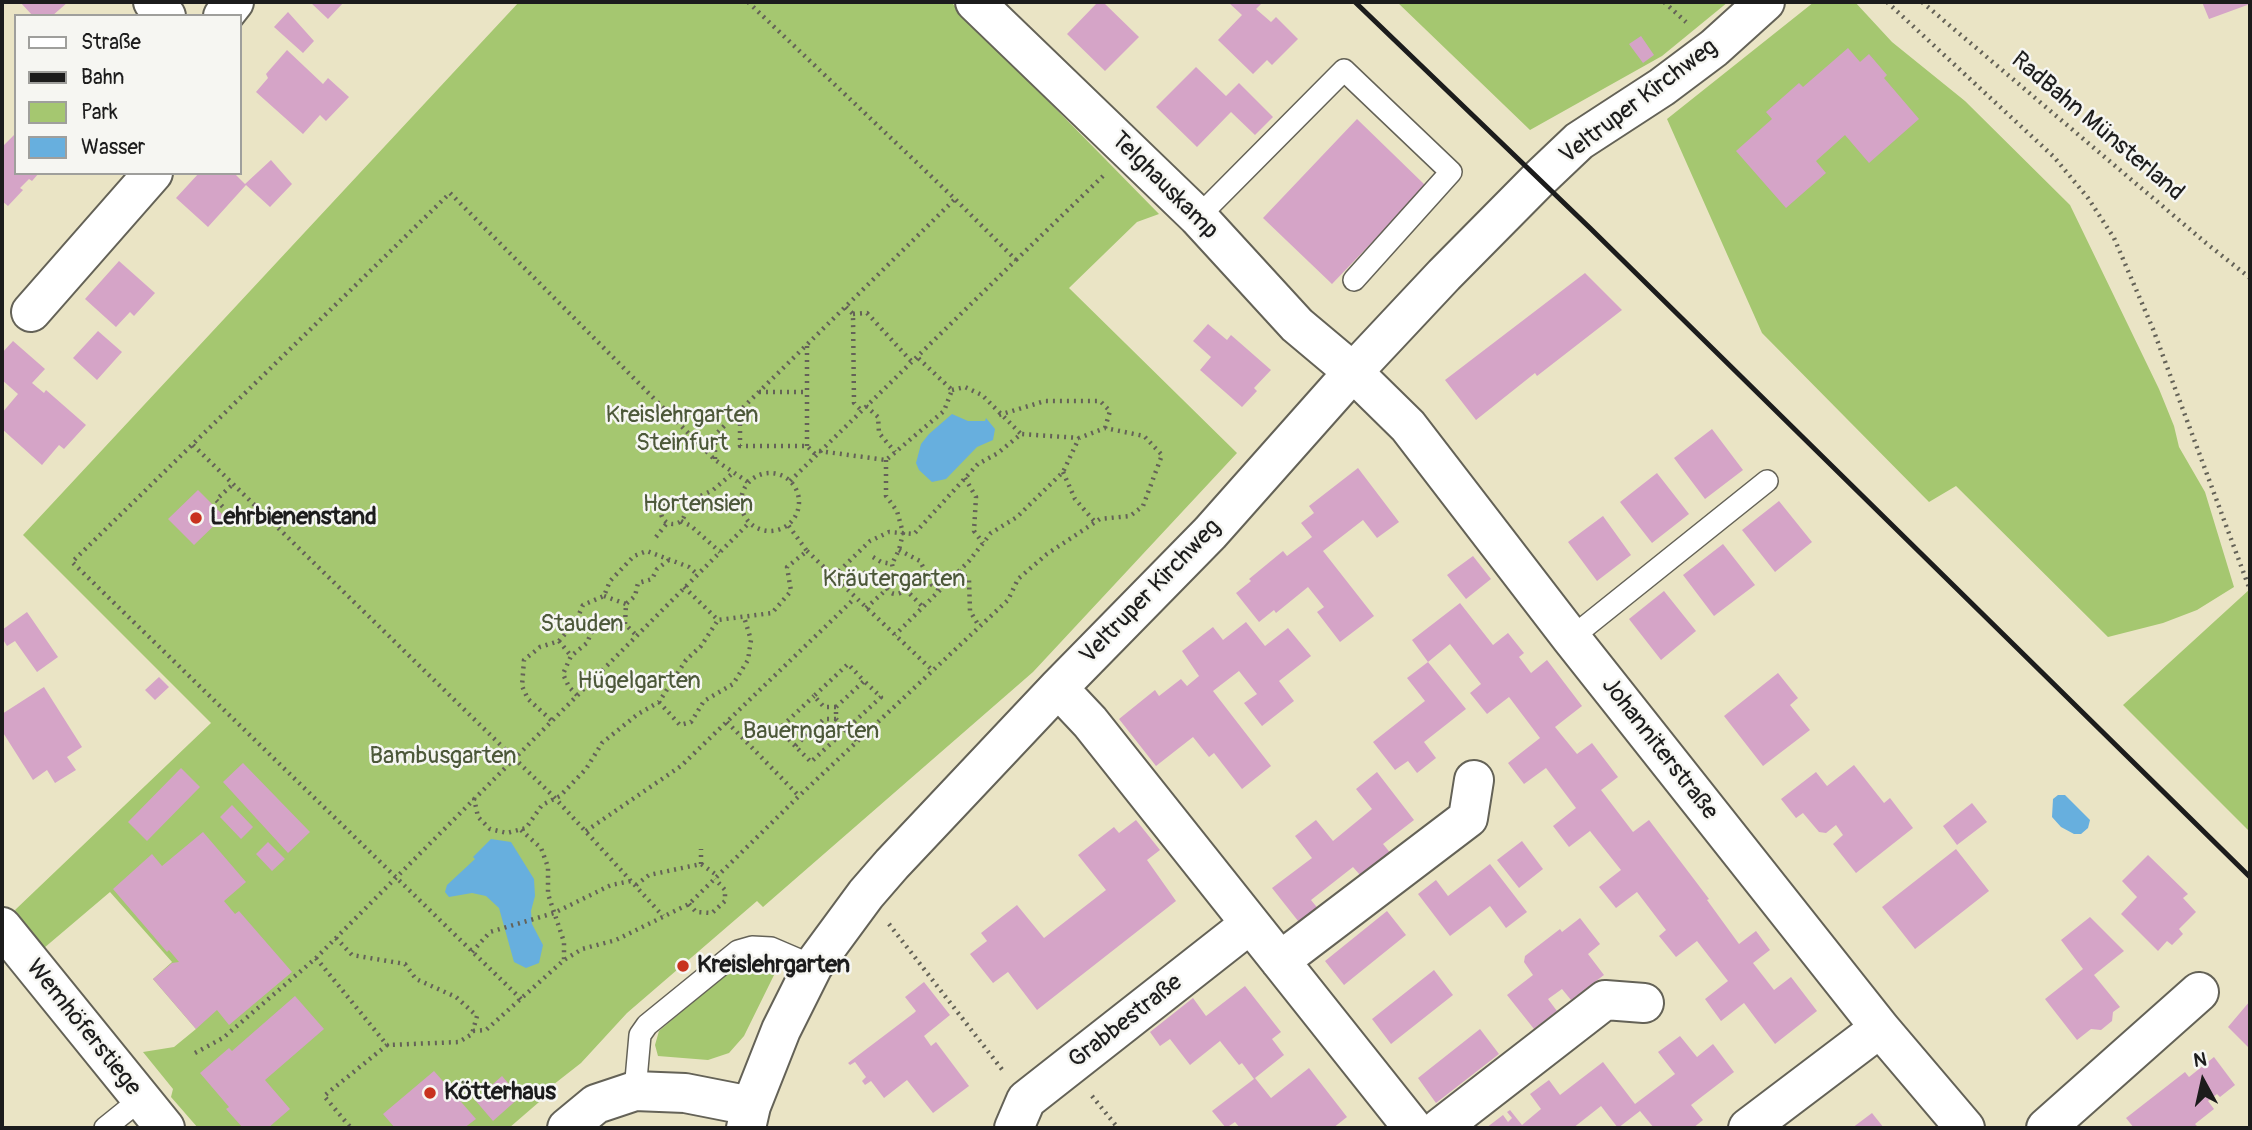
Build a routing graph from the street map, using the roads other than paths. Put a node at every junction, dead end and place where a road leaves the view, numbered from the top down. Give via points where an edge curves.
1 (975, 2) edge
2 (1765, 2) edge
3 (151, 175) edge
4 (1198, 217) junction
5 (1354, 280) dead end
6 (31, 312) dead end
7 (1353, 372) junction
8 (1767, 481) dead end
9 (1571, 638) junction
10 (1058, 688) junction
11 (1474, 780) dead end
12 (1250, 924) junction
13 (2, 927) edge
14 (1280, 961) junction
15 (813, 966) junction
16 (2199, 992) dead end
17 (1644, 1003) dead end
18 (1880, 1028) junction
19 (635, 1091) junction
20 (141, 1099) junction
21 (1020, 1114) edge
22 (749, 1117) edge
23 (105, 1128) edge
24 (165, 1128) edge
25 (566, 1128) edge
26 (1413, 1128) edge
27 (1440, 1128) edge
28 (1748, 1128) edge
29 (1965, 1128) edge
30 (2046, 1128) edge

1 - 4 street, Telghauskamp
2 - 7 street, Veltruper Kirchweg via 1662,87 1579,141
3 - 6 street
4 - 5 lane via 1344,70 1451,172
4 - 7 street, Telghauskamp via 1297,325
7 - 9 street, Johanniterstraße via 1408,426
7 - 10 street, Veltruper Kirchweg via 1210,533
8 - 9 lane
9 - 18 street, Johanniterstraße
10 - 12 street
10 - 15 street, Veltruper Kirchweg via 866,894
11 - 14 street via 1468,818
12 - 14 street
12 - 21 street, Grabbestraße
13 - 20 street, Wemhöferstiege
14 - 26 street
15 - 19 lane via 771,948 738,951 647,1025 640,1035
15 - 22 street, Veltruper Kirchweg via 781,1030
16 - 30 street
17 - 27 street via 1605,1000
18 - 28 street
18 - 29 street, Johanniterstraße
19 - 22 street, Veltruper Kirchweg via 685,1093
19 - 25 street, Veltruper Kirchweg via 596,1104
20 - 23 lane
20 - 24 street, Wemhöferstiege

